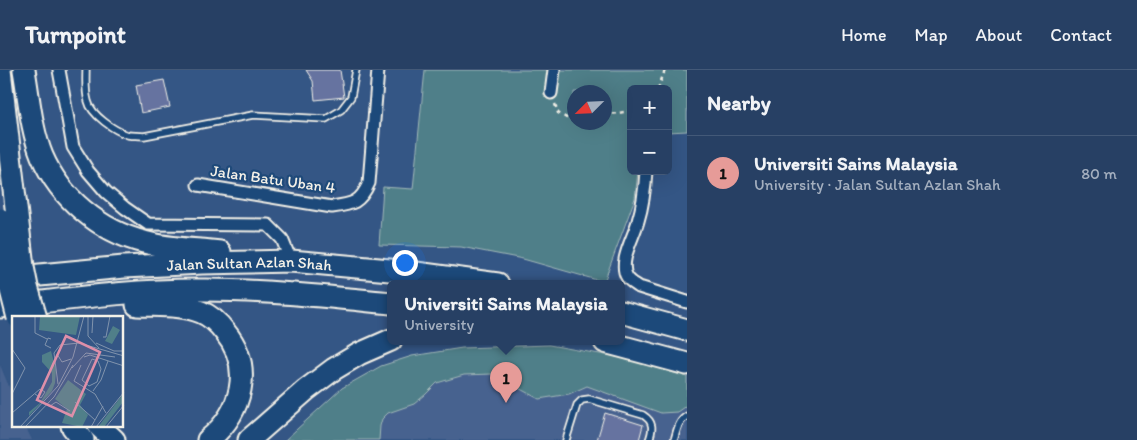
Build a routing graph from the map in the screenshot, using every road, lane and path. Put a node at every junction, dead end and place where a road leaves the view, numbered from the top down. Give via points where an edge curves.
1 (0, 70) edge
2 (24, 70) edge
3 (59, 70) edge
4 (86, 70) edge
5 (356, 70) edge
6 (378, 70) edge
7 (554, 70) edge
8 (665, 70) edge
9 (659, 85) edge
10 (551, 93) joint
11 (627, 112) edge
12 (612, 114) edge
13 (567, 118) edge
14 (646, 175) edge
15 (198, 185) dead end
16 (0, 219) edge
17 (291, 261) junction
18 (0, 279) edge
19 (468, 280) edge
20 (52, 301) junction
21 (687, 302) edge
22 (387, 303) edge
23 (0, 307) edge
24 (625, 313) edge
25 (17, 316) edge
26 (35, 316) edge
27 (686, 326) edge
28 (387, 342) edge
29 (616, 345) edge
30 (687, 364) edge
31 (687, 416) edge
32 (74, 428) edge
33 (101, 428) edge
34 (83, 440) edge
35 (114, 440) edge
36 (208, 440) edge
37 (249, 440) edge
38 (566, 440) edge
39 (649, 440) edge
40 (674, 440) edge

1 - 26 highway, bridge via 23,267
2 - 17 highway via 42,155 56,181 85,213 104,226 145,243
3 - 17 street via 73,147 88,171 125,208 148,224 268,224 282,239
4 - 5 lane via 88,103 98,116 128,135 144,136 253,115 326,119 341,110 351,97
6 - 15 street, Jalan Batu Uban 4 via 369,183 357,201 332,207
7 - 10 street
8 - 9 path
10 - 13 path via 558,113
11 - 12 path
14 - 21 street via 638,222 625,258 627,277 639,287
16 - 25 highway, bridge via 8,279
17 - 18 highway, Jalan Sultan Azlan Shah via 134,267
17 - 19 highway, Jalan Sultan Azlan Shah
20 - 22 highway, Jalan Sultan Azlan Shah via 203,290 261,291
20 - 23 highway, Jalan Sultan Azlan Shah
20 - 36 highway via 179,307 201,312 216,322 236,348 242,372 241,387 233,412
24 - 27 highway
28 - 37 highway via 334,369
29 - 30 highway
31 - 40 lane via 679,423
32 - 34 highway
33 - 35 highway
38 - 39 lane via 577,405 589,399 649,419 652,426

